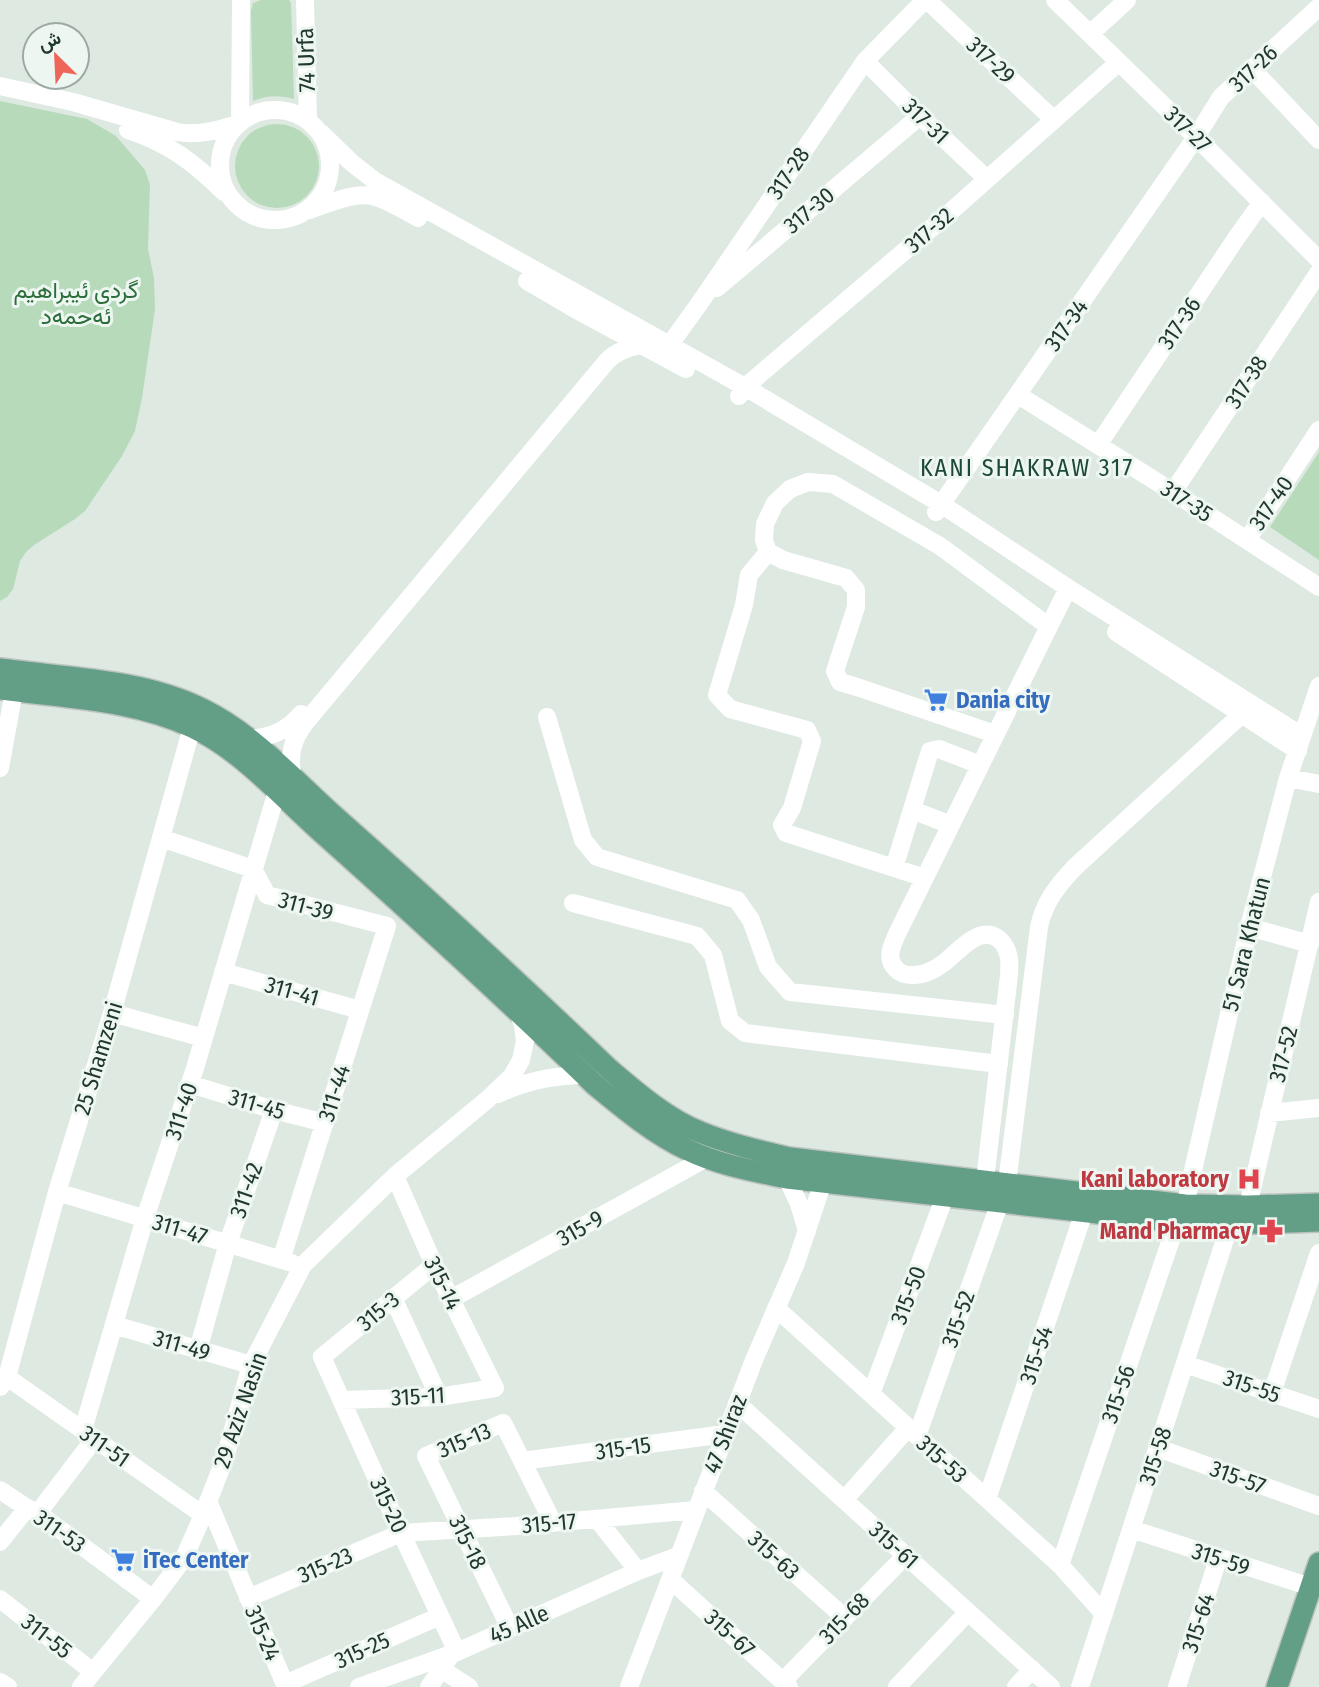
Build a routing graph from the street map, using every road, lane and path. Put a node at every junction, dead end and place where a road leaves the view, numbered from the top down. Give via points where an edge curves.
1 (241, 0) edge
2 (304, 0) edge
3 (926, 0) edge
4 (1055, 0) edge
5 (1127, 0) edge
6 (1319, 7) edge
7 (1090, 34) junction
8 (865, 61) junction
9 (1119, 62) junction
10 (1251, 68) junction
11 (0, 86) edge
12 (0, 96) edge
13 (920, 116) junction
14 (1054, 120) junction
15 (240, 123) junction
16 (314, 127) junction
17 (1196, 137) junction
18 (1319, 140) edge
19 (987, 179) junction
20 (231, 199) junction
21 (1262, 202) junction
22 (306, 211) junction
23 (1319, 260) edge
24 (1319, 272) edge
25 (699, 304) junction
26 (594, 319) junction
27 (642, 345) junction
28 (665, 350) junction
29 (742, 392) junction
30 (1018, 395) junction
31 (1319, 430) edge
32 (1098, 444) junction
33 (1174, 492) junction
34 (938, 509) junction
35 (1247, 540) junction
36 (768, 552) junction
37 (1319, 587) edge
38 (1066, 592) junction
39 (1048, 626) junction
40 (0, 669) edge
41 (5, 686) edge
42 (1319, 687) edge
43 (1242, 714) junction
44 (547, 716) dead end
45 (192, 727) junction
46 (995, 734) junction
47 (249, 739) junction
48 (1300, 743) junction
49 (980, 765) junction
50 (0, 768) edge
51 (1288, 778) junction
52 (285, 784) junction
53 (1319, 784) edge
54 (912, 810) junction
55 (951, 825) junction
56 (161, 838) junction
57 (894, 868) junction
58 (253, 869) junction
59 (925, 878) junction
60 (407, 894) junction
61 (1319, 902) edge
62 (573, 903) dead end
63 (387, 926) joint
64 (1249, 927) junction
65 (1310, 944) junction
66 (223, 972) junction
67 (360, 1010) junction
68 (518, 1011) junction
69 (112, 1013) junction
70 (1005, 1015) junction
71 (204, 1038) junction
72 (999, 1065) junction
73 (586, 1075) junction
74 (190, 1084) junction
75 (488, 1099) junction
76 (1319, 1108) edge
77 (274, 1110) junction
78 (1269, 1112) junction
79 (325, 1123) junction
80 (708, 1157) junction
81 (395, 1176) junction
82 (787, 1178) junction
83 (891, 1179) junction
84 (985, 1181) junction
85 (823, 1182) junction
86 (57, 1192) junction
87 (1003, 1192) junction
88 (945, 1196) junction
89 (1319, 1204) edge
90 (1248, 1206) junction
91 (1084, 1212) junction
92 (1181, 1213) junction
93 (145, 1219) junction
94 (1319, 1221) edge
95 (1230, 1224) junction
96 (807, 1231) junction
97 (228, 1243) junction
98 (1319, 1253) edge
99 (281, 1260) junction
100 (303, 1265) junction
101 (434, 1265) junction
102 (393, 1298) junction
103 (452, 1299) junction
104 (776, 1308) junction
105 (114, 1325) junction
106 (198, 1350) junction
107 (322, 1357) joint
108 (1185, 1364) junction
109 (251, 1365) junction
110 (4, 1382) edge
111 (495, 1388) joint
112 (1272, 1393) junction
113 (871, 1394) junction
114 (439, 1397) junction
115 (341, 1399) junction
116 (737, 1403) junction
117 (1319, 1409) edge
118 (913, 1432) junction
119 (89, 1434) junction
120 (725, 1434) junction
121 (1157, 1448) junction
122 (426, 1456) joint
123 (522, 1461) junction
124 (0, 1490) edge
125 (703, 1491) junction
126 (987, 1499) junction
127 (844, 1500) junction
128 (1319, 1506) edge
129 (206, 1508) junction
130 (32, 1510) junction
131 (696, 1510) junction
132 (597, 1519) junction
133 (553, 1523) junction
134 (1131, 1529) junction
135 (463, 1530) junction
136 (401, 1533) junction
137 (0, 1542) edge
138 (905, 1555) junction
139 (678, 1556) junction
140 (1218, 1559) junction
141 (1319, 1563) edge
142 (1060, 1566) junction
143 (638, 1571) junction
144 (670, 1579) junction
145 (1311, 1587) junction
146 (248, 1598) junction
147 (0, 1599) edge
148 (153, 1600) junction
149 (968, 1612) junction
150 (1104, 1614) junction
151 (440, 1616) junction
152 (845, 1618) junction
153 (510, 1628) junction
154 (450, 1659) junction
155 (1032, 1669) junction
156 (93, 1672) junction
157 (0, 1682) edge
158 (786, 1684) edge
159 (285, 1686) edge
160 (8, 1687) edge
161 (81, 1687) edge
162 (359, 1687) edge
163 (429, 1687) edge
164 (469, 1687) edge
165 (629, 1687) edge
166 (897, 1687) edge
167 (1016, 1687) edge
168 (1051, 1687) edge
169 (1080, 1687) edge
170 (1177, 1687) edge
171 (1277, 1687) edge

1 - 15 street
2 - 16 street, 74 Urfa
3 - 8 street, 317-28
3 - 14 street, 317-29
4 - 7 street, 317-27
5 - 7 street
6 - 10 street, 317-26
7 - 9 street, 317-27
8 - 13 street, 317-31
8 - 25 street, 317-28
9 - 14 street, 317-32
9 - 17 street, 317-27
10 - 17 street, 317-26 via 1221,97
10 - 18 street
11 - 15 street via 177,132 205,132
12 - 20 street via 71,112 155,140 194,164
13 - 19 street, 317-31
13 - 25 street, 317-30
14 - 19 street, 317-32
15 - 16 street via 273,110 292,112
15 - 20 street via 221,155 220,174
16 - 22 street via 328,149 330,175 319,199
16 - 28 street via 375,181
17 - 21 street, 317-27
17 - 30 street, 317-34
19 - 29 street, 317-32
20 - 22 street via 245,212 271,221
21 - 23 street, 317-27
21 - 32 street, 317-36
22 - 26 street via 355,197 377,198
24 - 33 street, 317-38
25 - 28 street, 317-28
26 - 27 street
26 - 47 street via 605,344 595,364 300,716 281,732
27 - 28 street
27 - 52 street, 311-40 via 607,361 304,723 291,748
28 - 29 street
29 - 34 street
30 - 32 street, 317-35
30 - 34 street, 317-34
31 - 35 street, 317-40
32 - 33 street, 317-35
33 - 35 street, 317-35
34 - 38 street
35 - 37 street, 317-35
36 - 39 street via 765,524 775,503 790,489 808,482 834,484 940,546
36 - 46 street via 846,578 856,590 856,607 835,671 840,682
36 - 57 street via 749,575 717,695 730,709 807,730 812,741 792,808 782,825 786,833
38 - 39 street
38 - 43 street
38 - 48 street
39 - 46 street
40 - 47 main road via 169,695 201,708
41 - 45 main road via 116,704
41 - 50 street
42 - 48 street, 51 Sara Khatun
43 - 48 street
43 - 87 street, 315-52 via 1076,867 1045,907
44 - 70 street via 583,840 597,857 737,900 751,920 768,968 790,992
45 - 52 main road
45 - 56 street, 25 Shamzeni
46 - 49 street
47 - 52 main road
48 - 51 street, 51 Sara Khatun
49 - 54 street via 939,749 930,751
49 - 55 street
51 - 53 street
51 - 64 street, 51 Sara Khatun
52 - 58 street, 311-40
52 - 60 main road
54 - 55 street
54 - 57 street
55 - 59 street
56 - 58 street, 311-39
56 - 69 street, 25 Shamzeni
57 - 59 street
58 - 63 street, 311-39 via 267,895
58 - 66 street, 311-40
59 - 70 street via 892,946 891,962 902,974 917,975 940,966 976,938 997,938 1010,958
60 - 68 main road
60 - 83 main road via 639,1095 697,1131 759,1151
61 - 65 street, 317-52
62 - 72 street via 697,936 713,956 730,1021 745,1033
63 - 67 street, 311-44
64 - 65 street
64 - 92 street, 51 Sara Khatun
65 - 78 street, 317-52
66 - 67 street, 311-41
66 - 71 street, 311-40
67 - 79 street, 311-44
68 - 73 main road
68 - 75 street, 29 Aziz Nasin via 524,1032 521,1060
69 - 71 street
69 - 86 street, 25 Shamzeni
70 - 72 street
71 - 74 street, 311-40
72 - 84 street
73 - 75 street, 29 Aziz Nasin via 529,1082
73 - 80 main road via 627,1111 688,1150
74 - 77 street, 311-45
74 - 93 street, 311-40
75 - 81 street, 29 Aziz Nasin
76 - 78 street
77 - 79 street, 311-45
77 - 97 street, 311-42
78 - 90 street, 317-52
79 - 99 street, 311-44
80 - 82 main road
80 - 103 street, 315-9
81 - 100 street, 29 Aziz Nasin
81 - 101 street, 315-14
82 - 85 main road
82 - 96 street
83 - 84 main road
83 - 85 main road
83 - 88 main road
84 - 87 main road
85 - 96 street, 47 Shiraz
86 - 93 street, 311-47
86 - 110 street, 25 Shamzeni
87 - 88 main road
87 - 91 main road
87 - 92 main road
87 - 118 street, 315-52
88 - 113 street, 315-50
89 - 90 main road
90 - 92 main road
91 - 92 main road
91 - 126 street, 315-54
92 - 95 main road
92 - 142 street, 315-56
93 - 97 street, 311-47
93 - 105 street, 311-40
94 - 95 main road
95 - 108 street, 315-58
96 - 104 street, 47 Shiraz
97 - 99 street, 311-47
97 - 106 street, 311-42
98 - 112 street
99 - 100 street, 311-47
100 - 109 street, 29 Aziz Nasin
101 - 102 street, 315-3
101 - 103 street, 315-14
102 - 107 street, 315-3
102 - 114 street
103 - 111 street, 315-14
104 - 113 street, 315-53
104 - 116 street, 47 Shiraz
105 - 106 street, 311-49
105 - 119 street, 311-40
106 - 109 street, 311-49
107 - 115 street, 315-20
108 - 112 street, 315-55
108 - 121 street, 315-58
109 - 129 street, 29 Aziz Nasin
110 - 119 street, 311-51
111 - 114 street, 315-11
112 - 117 street, 315-55
113 - 118 street, 315-53
114 - 115 street, 315-11
115 - 136 street, 315-20
116 - 120 street, 47 Shiraz
116 - 127 street, 315-61
118 - 126 street, 315-53
118 - 127 street
119 - 129 street, 311-51
119 - 130 street
120 - 123 street, 315-15
120 - 125 street, 47 Shiraz
121 - 128 street, 315-57
121 - 134 street, 315-58
122 - 123 street, 315-13 via 503,1423
122 - 135 street, 315-18
123 - 133 street
124 - 130 street, 311-53
125 - 131 street, 47 Shiraz
125 - 152 street, 315-63
126 - 142 street, 315-53
127 - 138 street, 315-61
129 - 146 street, 315-24
129 - 148 street, 29 Aziz Nasin via 184,1558
130 - 137 street
130 - 148 street, 311-53
131 - 132 street, 315-17
131 - 139 street, 47 Shiraz
132 - 133 street, 315-17
132 - 143 street
133 - 135 street, 315-17
134 - 140 street, 315-59
134 - 150 street, 315-58
135 - 136 street, 315-17
135 - 153 street, 315-18
136 - 146 street, 315-23
136 - 151 street, 315-20
138 - 149 street, 315-61
138 - 152 street, 315-68
139 - 143 street, 45 Alle
139 - 144 street, 47 Shiraz
140 - 145 street, 315-59
140 - 170 street, 315-64
141 - 145 main road
142 - 150 street, 315-53
143 - 153 street, 45 Alle
144 - 158 street, 315-67
144 - 165 street, 47 Shiraz
145 - 171 main road
146 - 159 street, 315-24
147 - 156 street, 311-55
148 - 156 street, 29 Aziz Nasin
149 - 155 street, 315-61
149 - 166 street
150 - 169 street, 315-58
151 - 154 street, 315-20
151 - 159 street, 315-25
152 - 158 street, 315-68
153 - 154 street, 45 Alle
154 - 162 street, 45 Alle
154 - 163 street
154 - 164 street
155 - 167 street
155 - 168 street, 315-61
156 - 161 street, 29 Aziz Nasin
157 - 160 street

